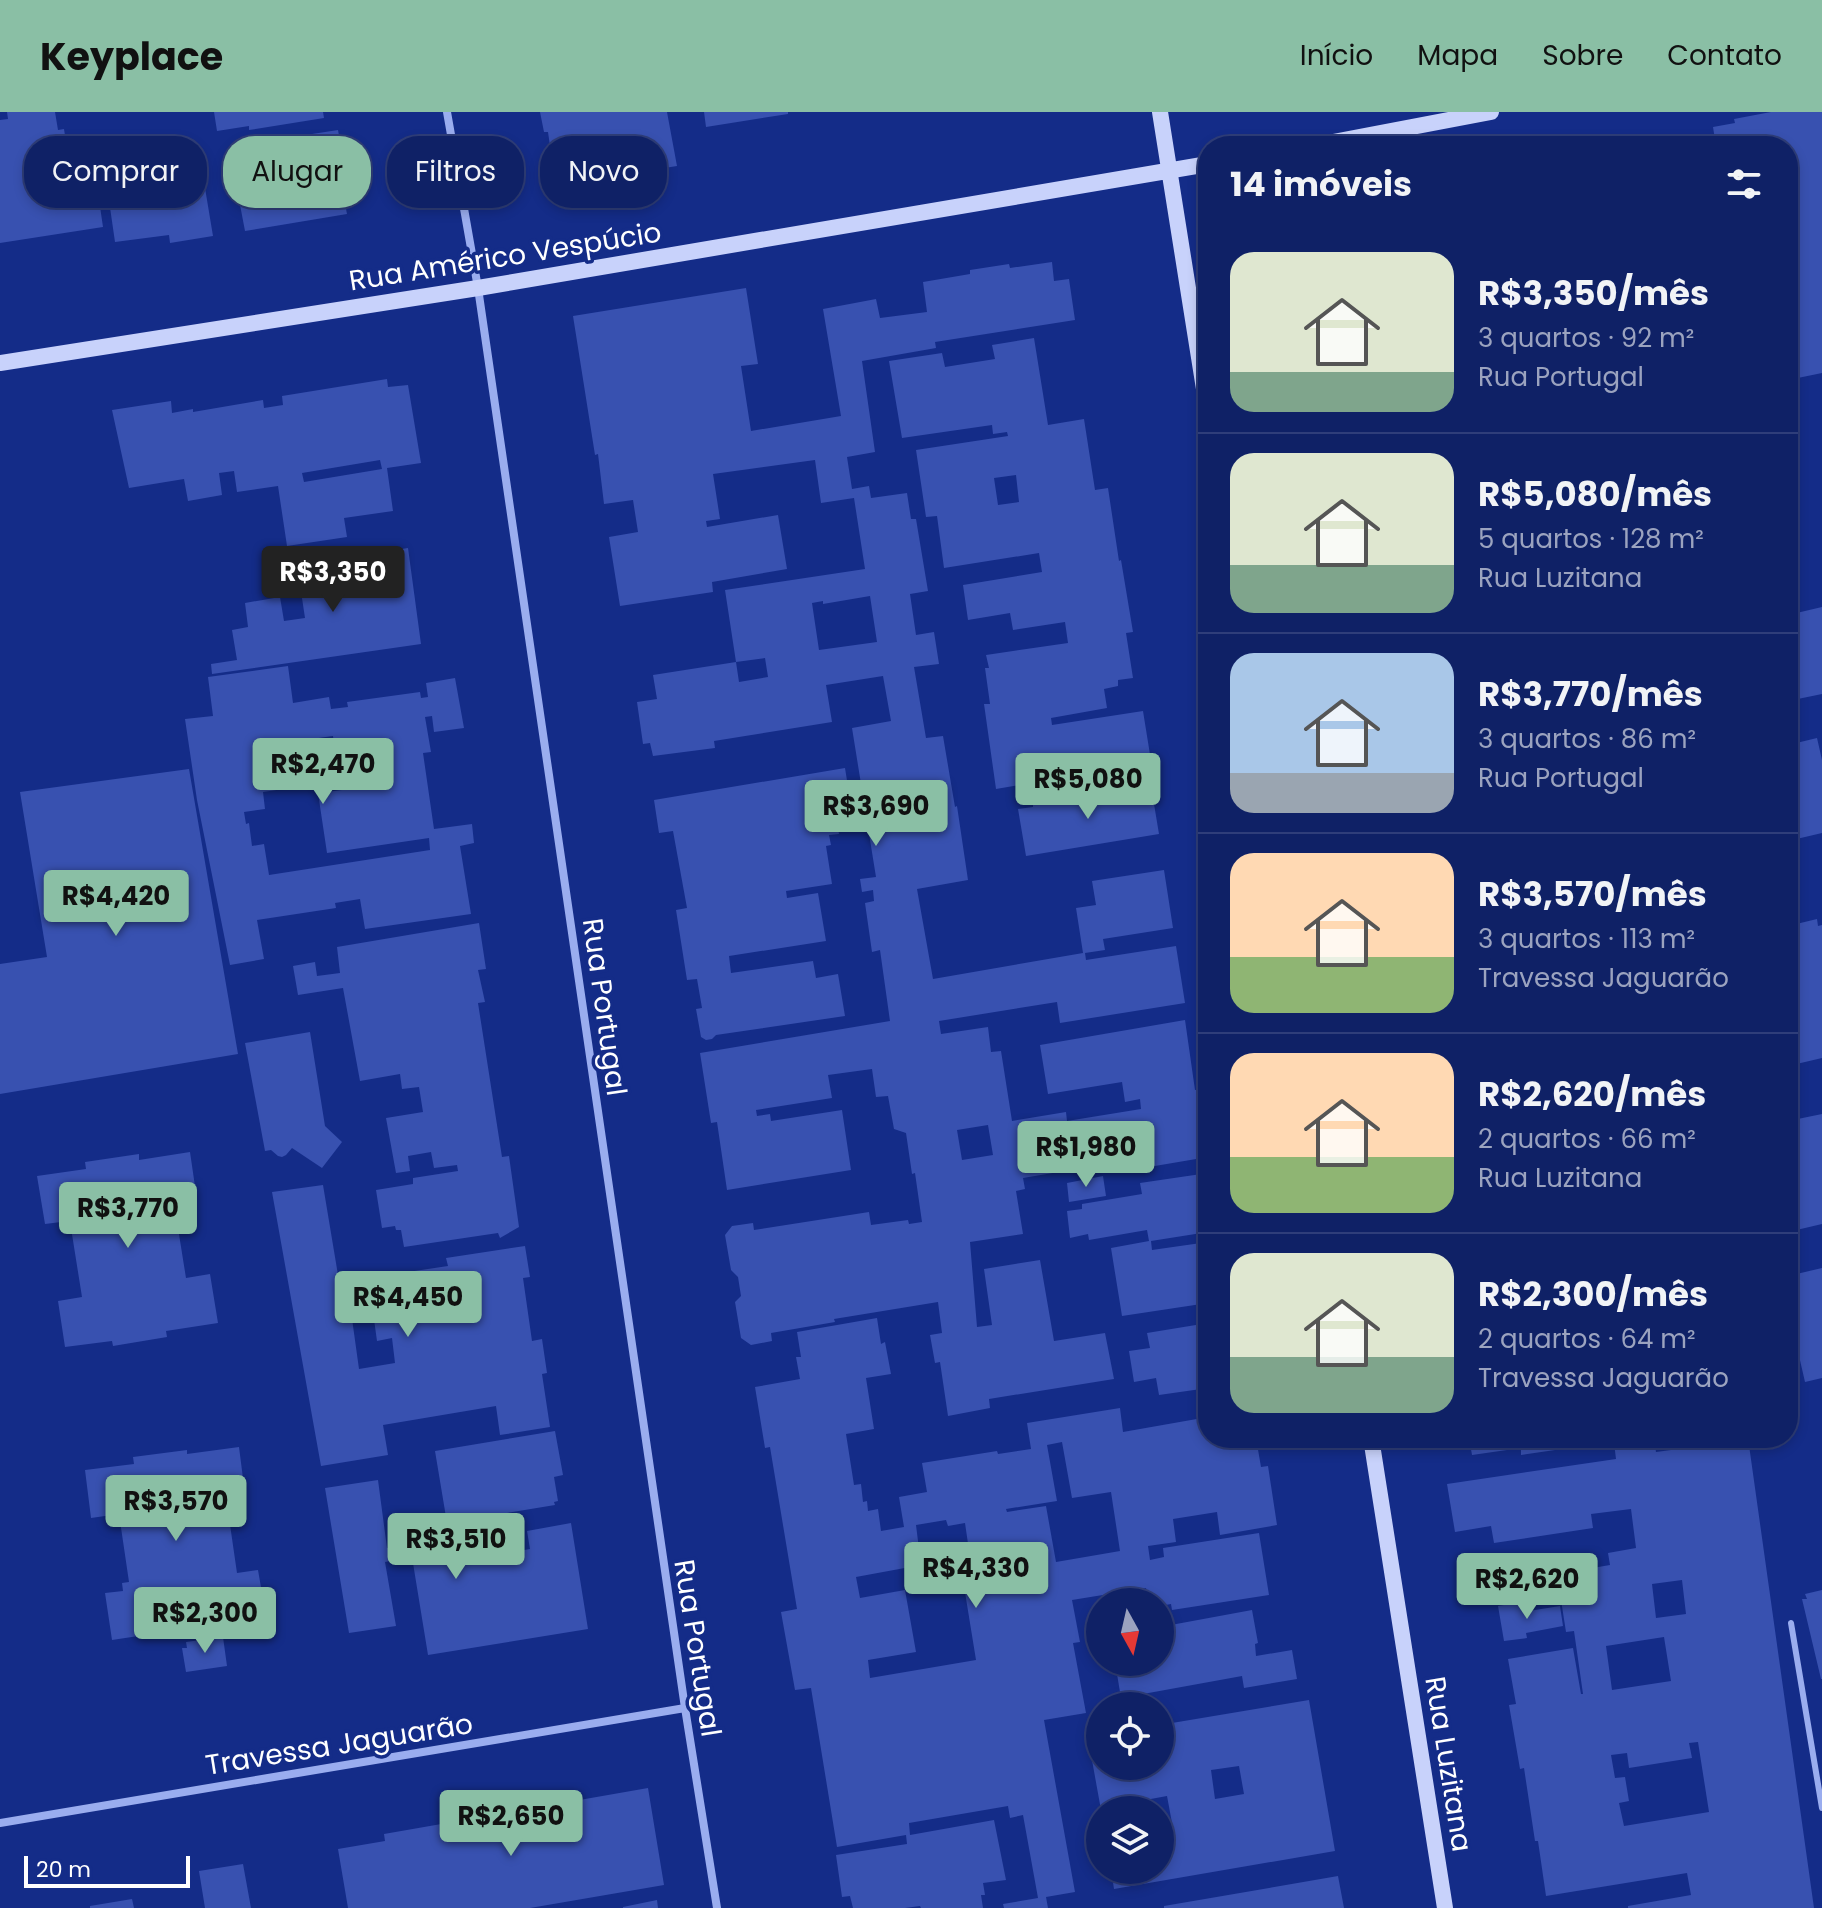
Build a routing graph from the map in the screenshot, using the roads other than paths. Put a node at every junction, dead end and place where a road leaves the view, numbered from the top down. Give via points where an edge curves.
1 (447, 112) edge
2 (1160, 112) edge
3 (1491, 112) edge
4 (1365, 136) edge
5 (1198, 165) edge
6 (1169, 169) junction
7 (478, 288) junction
8 (1198, 351) edge
9 (0, 363) edge
10 (1373, 1448) edge
11 (1791, 1623) dead end
12 (685, 1708) junction
13 (1822, 1808) edge
14 (0, 1823) edge
15 (717, 1908) edge
16 (1445, 1908) edge

1 - 7 street, Rua Portugal
2 - 6 street
3 - 4 street
5 - 6 street, Rua Américo Vespúcio
6 - 7 street, Rua Américo Vespúcio
6 - 8 street
7 - 9 street, Rua Américo Vespúcio
7 - 12 street, Rua Portugal
10 - 16 street, Rua Luzitana
11 - 13 lane
12 - 14 street, Travessa Jaguarão
12 - 15 street, Rua Portugal

